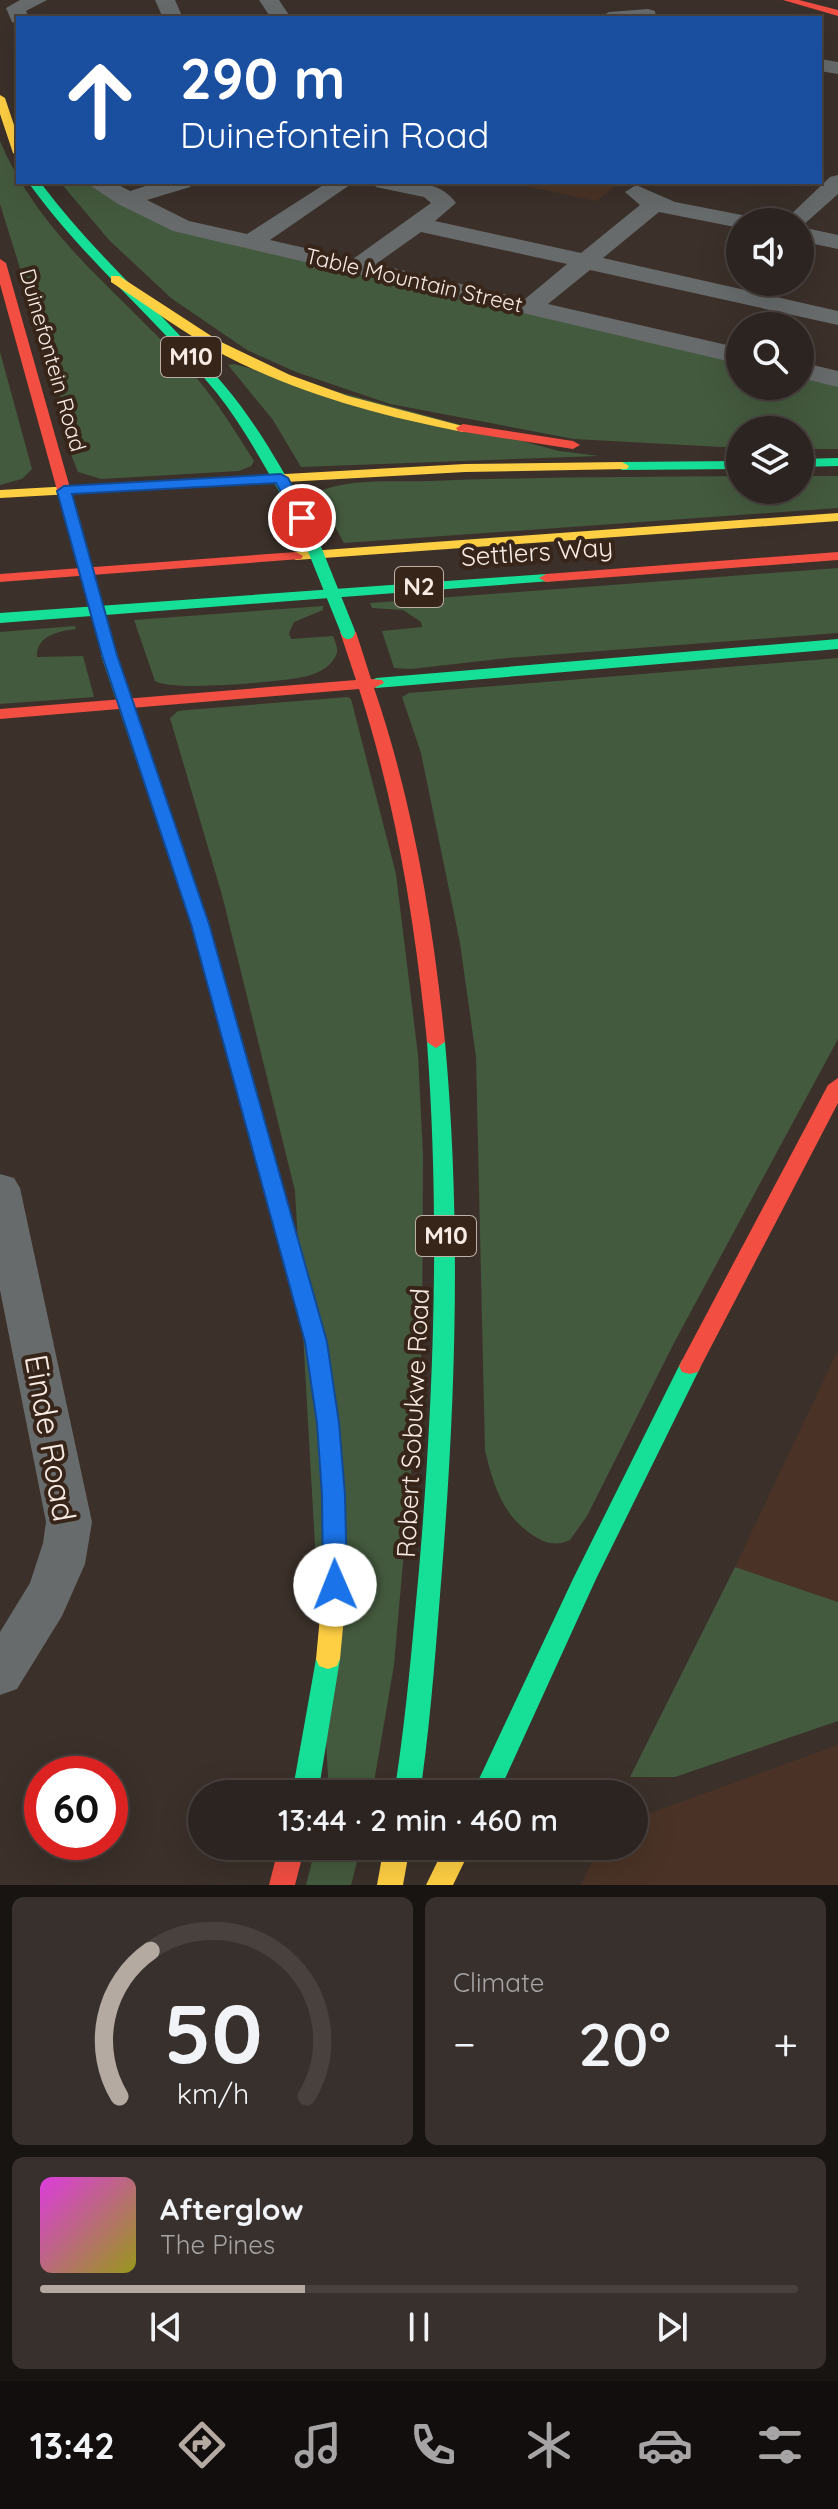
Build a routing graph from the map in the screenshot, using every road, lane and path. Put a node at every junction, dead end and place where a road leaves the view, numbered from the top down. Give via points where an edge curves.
1 (633, 0) edge
2 (788, 0) edge
3 (838, 13) edge
4 (649, 16) edge
5 (0, 98) edge
6 (16, 147) edge
7 (838, 182) edge
8 (35, 184) edge
9 (100, 184) edge
10 (175, 184) edge
11 (340, 184) edge
12 (393, 184) edge
13 (650, 193) edge
14 (126, 199) junction
15 (810, 208) edge
16 (726, 216) edge
17 (418, 224) junction
18 (814, 237) edge
19 (251, 242) junction
20 (838, 242) edge
21 (583, 262) junction
22 (0, 263) edge
23 (357, 267) junction
24 (115, 279) junction
25 (530, 307) junction
26 (788, 307) junction
27 (783, 312) edge
28 (838, 318) edge
29 (726, 352) edge
30 (814, 373) edge
31 (838, 379) edge
32 (726, 456) edge
33 (726, 465) edge
34 (281, 478) junction
35 (64, 491) junction
36 (0, 494) edge
37 (838, 517) edge
38 (838, 556) edge
39 (0, 578) edge
40 (0, 618) edge
41 (838, 644) edge
42 (367, 684) junction
43 (126, 703) junction
44 (0, 714) edge
45 (838, 1085) edge
46 (0, 1188) edge
47 (11, 1290) edge
48 (0, 1674) edge
49 (308, 1780) edge
50 (408, 1780) edge
51 (491, 1780) edge
52 (288, 1860) edge
53 (394, 1860) edge
54 (452, 1860) edge
55 (282, 1885) edge
56 (390, 1885) edge
57 (439, 1885) edge

1 - 4 street
2 - 3 main road
5 - 6 main road
7 - 15 street
8 - 24 main road, M10
9 - 14 street, Table Mountain Street
10 - 14 street
11 - 19 street
12 - 17 street via 444,200
13 - 16 street
13 - 21 street
14 - 19 street, Table Mountain Street via 181,226
17 - 21 street
17 - 23 street
18 - 20 street
19 - 23 street, Table Mountain Street
21 - 25 street
21 - 26 street
22 - 35 main road, Duinefontein Road
23 - 25 street, Table Mountain Street
24 - 32 main road via 232,354 357,404 499,435
24 - 34 main road, M10 via 208,374
25 - 29 street, Table Mountain Street
26 - 27 street
26 - 28 street
30 - 31 street
33 - 34 main road via 465,468
34 - 35 main road
34 - 42 main road, Robert Sobukwe Road / M10, bridge
35 - 36 main road
35 - 43 main road, Duinefontein Road, bridge
37 - 39 main road, Settlers Way / N2
38 - 40 main road, Settlers Way / N2
41 - 42 main road
42 - 43 main road
42 - 50 main road, Robert Sobukwe Road / M10 via 402,811 432,993 441,1088 447,1267 443,1391
43 - 44 main road
43 - 49 main road via 200,924 316,1342 331,1466 335,1585
45 - 51 main road via 636,1470
46 - 47 street, Einde Road
47 - 48 street, Einde Road via 69,1522 68,1547 47,1597
52 - 55 main road
53 - 56 main road
54 - 57 main road

